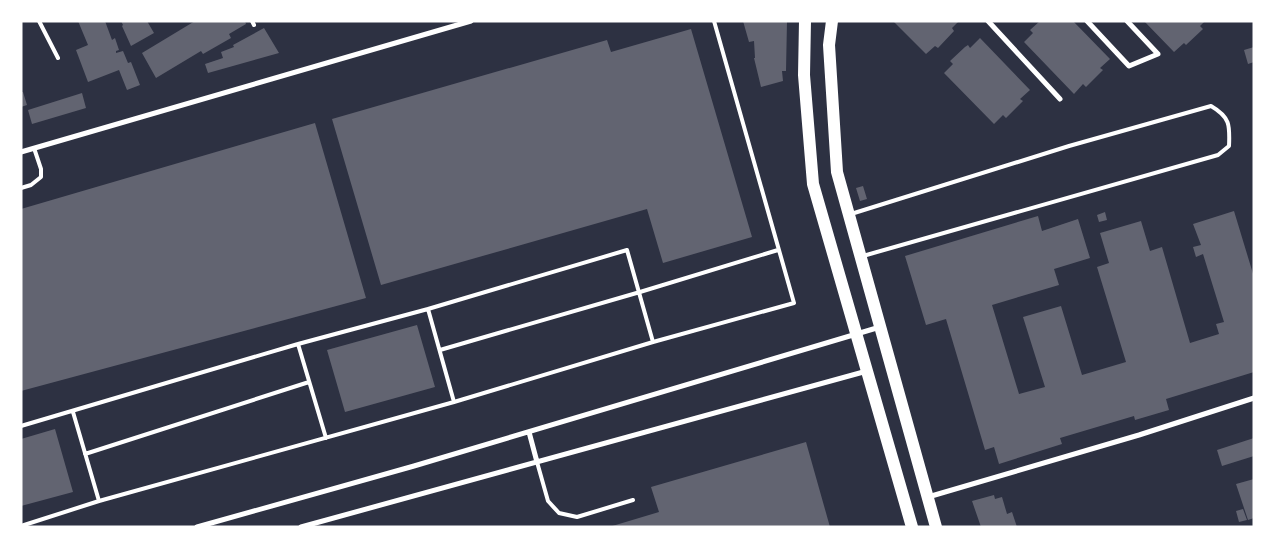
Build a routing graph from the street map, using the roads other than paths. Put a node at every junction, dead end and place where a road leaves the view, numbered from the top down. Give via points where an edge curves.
1 (39, 21) edge
2 (471, 21) edge
3 (714, 21) edge
4 (805, 21) edge
5 (832, 21) edge
6 (988, 21) edge
7 (1087, 21) edge
8 (1127, 21) edge
9 (58, 58) dead end
10 (1060, 99) dead end
11 (34, 148) junction
12 (21, 152) edge
13 (21, 188) edge
14 (849, 215) junction
15 (778, 250) junction
16 (861, 257) junction
17 (640, 292) junction
18 (428, 309) junction
19 (880, 327) junction
20 (857, 334) junction
21 (652, 342) junction
22 (298, 344) junction
23 (440, 350) junction
24 (868, 371) junction
25 (310, 382) junction
26 (1254, 398) edge
27 (454, 402) junction
28 (73, 412) junction
29 (21, 426) edge
30 (529, 432) junction
31 (326, 438) junction
32 (85, 454) junction
33 (537, 462) junction
34 (928, 497) junction
35 (633, 500) dead end
36 (99, 501) junction
37 (21, 526) edge
38 (197, 527) edge
39 (301, 527) edge
40 (912, 527) edge
41 (936, 527) edge

1 - 9 lane
2 - 11 street
3 - 15 lane
4 - 20 main road via 804,75 813,184
5 - 14 main road via 829,45 837,172
6 - 10 street
7 - 8 street via 1129,66 1158,54
11 - 12 street
11 - 13 lane via 41,177
14 - 16 main road
14 - 16 lane via 1069,146 1211,106 1228,121 1228,146 1218,156
15 - 17 lane
15 - 21 lane via 794,303
16 - 19 main road
17 - 18 lane via 627,250
17 - 21 lane
17 - 23 lane
18 - 22 lane
18 - 23 lane
19 - 20 street
19 - 34 main road
20 - 24 main road
20 - 30 street
21 - 27 lane
22 - 25 lane
22 - 28 lane
23 - 27 lane
24 - 33 street
24 - 40 main road
25 - 31 lane
25 - 32 lane
26 - 34 street
27 - 31 lane
28 - 29 lane
28 - 32 lane
30 - 33 street
30 - 38 street
31 - 36 lane
32 - 36 lane
33 - 35 lane via 548,501 559,513 577,517
33 - 39 street
34 - 41 main road
36 - 37 lane

